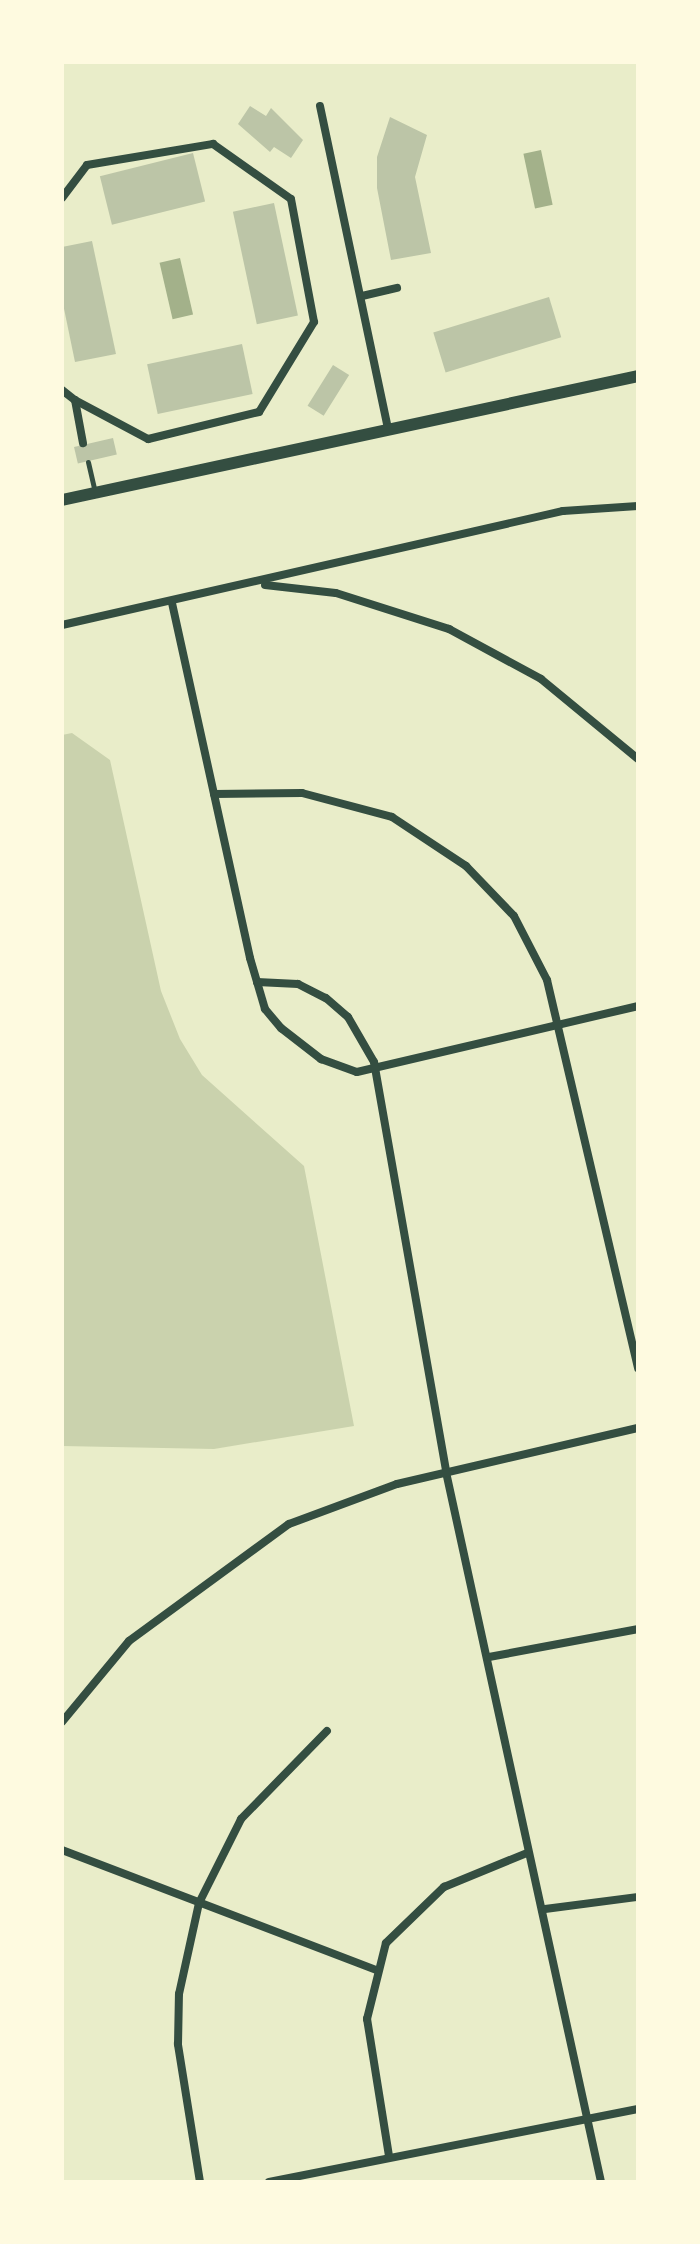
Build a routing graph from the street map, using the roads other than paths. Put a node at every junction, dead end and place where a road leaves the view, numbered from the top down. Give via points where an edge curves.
1 (320, 106) dead end
2 (62, 198) edge
3 (397, 288) dead end
4 (362, 296) junction
5 (638, 376) edge
6 (62, 390) edge
7 (75, 400) junction
8 (388, 429) junction
9 (83, 443) dead end
10 (88, 462) dead end
11 (95, 493) junction
12 (62, 500) edge
13 (638, 506) edge
14 (257, 584) junction
15 (172, 603) junction
16 (62, 625) edge
17 (638, 759) edge
18 (214, 794) junction
19 (257, 982) junction
20 (638, 1006) edge
21 (559, 1023) junction
22 (375, 1071) junction
23 (638, 1368) edge
24 (638, 1428) edge
25 (446, 1472) junction
26 (638, 1629) edge
27 (489, 1657) junction
28 (62, 1722) edge
29 (327, 1731) dead end
30 (62, 1850) edge
31 (527, 1853) junction
32 (638, 1897) edge
33 (199, 1903) junction
34 (545, 1909) junction
35 (376, 1970) junction
36 (638, 2109) edge
37 (586, 2117) junction
38 (389, 2156) junction
39 (200, 2182) edge
40 (269, 2182) edge
41 (601, 2182) edge

1 - 4 street
2 - 7 street via 87,165 213,144 291,199 314,322 259,412 148,439
3 - 4 street
4 - 8 street
5 - 8 street
6 - 7 street
7 - 9 street
8 - 11 street
10 - 11 lane
11 - 12 street
13 - 14 street via 563,511
14 - 15 street
14 - 17 street via 336,593 449,629 541,679
15 - 16 street
15 - 18 street
18 - 19 street
18 - 21 street via 302,793 392,817 427,836 514,916 536,951
19 - 22 street via 265,1009 300,1044 339,1067
19 - 22 street via 290,982 326,998 368,1045
20 - 21 street
21 - 22 street
21 - 23 street
22 - 25 street
24 - 25 street
25 - 27 street
25 - 28 street via 320,1509 259,1541 129,1641
26 - 27 street
27 - 31 street
29 - 33 street via 241,1819
30 - 33 street
31 - 34 street
31 - 35 street via 495,1862 421,1903 386,1943
32 - 34 street
33 - 35 street
33 - 39 street via 179,1994 178,2044
34 - 37 street
35 - 38 street via 367,2019
36 - 37 street
37 - 38 street
37 - 41 street
38 - 40 street

